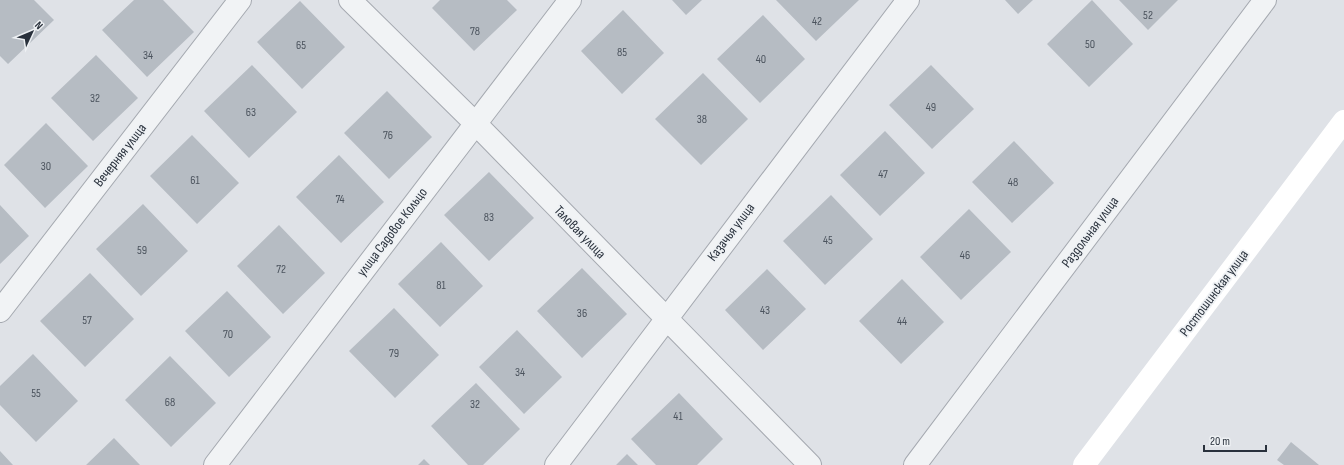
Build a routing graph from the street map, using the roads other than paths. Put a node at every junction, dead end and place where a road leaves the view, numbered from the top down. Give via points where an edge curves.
1 (240, 0) edge
2 (350, 0) edge
3 (570, 0) edge
4 (908, 0) edge
5 (1265, 0) edge
6 (1344, 121) edge
7 (475, 123) junction
8 (0, 311) edge
9 (665, 319) junction
10 (215, 465) edge
11 (556, 465) edge
12 (810, 465) edge
13 (915, 465) edge
14 (1084, 465) edge

1 - 8 street, Вечерняя улица
2 - 7 street, Таловая улица
3 - 7 street, улица Садовое Кольцо
4 - 9 street, Казачья улица
5 - 13 street, Раздольная улица
6 - 14 main road, Ростошинская улица
7 - 9 street, Таловая улица
7 - 10 street, улица Садовое Кольцо
9 - 11 street, Казачья улица
9 - 12 street, Таловая улица

